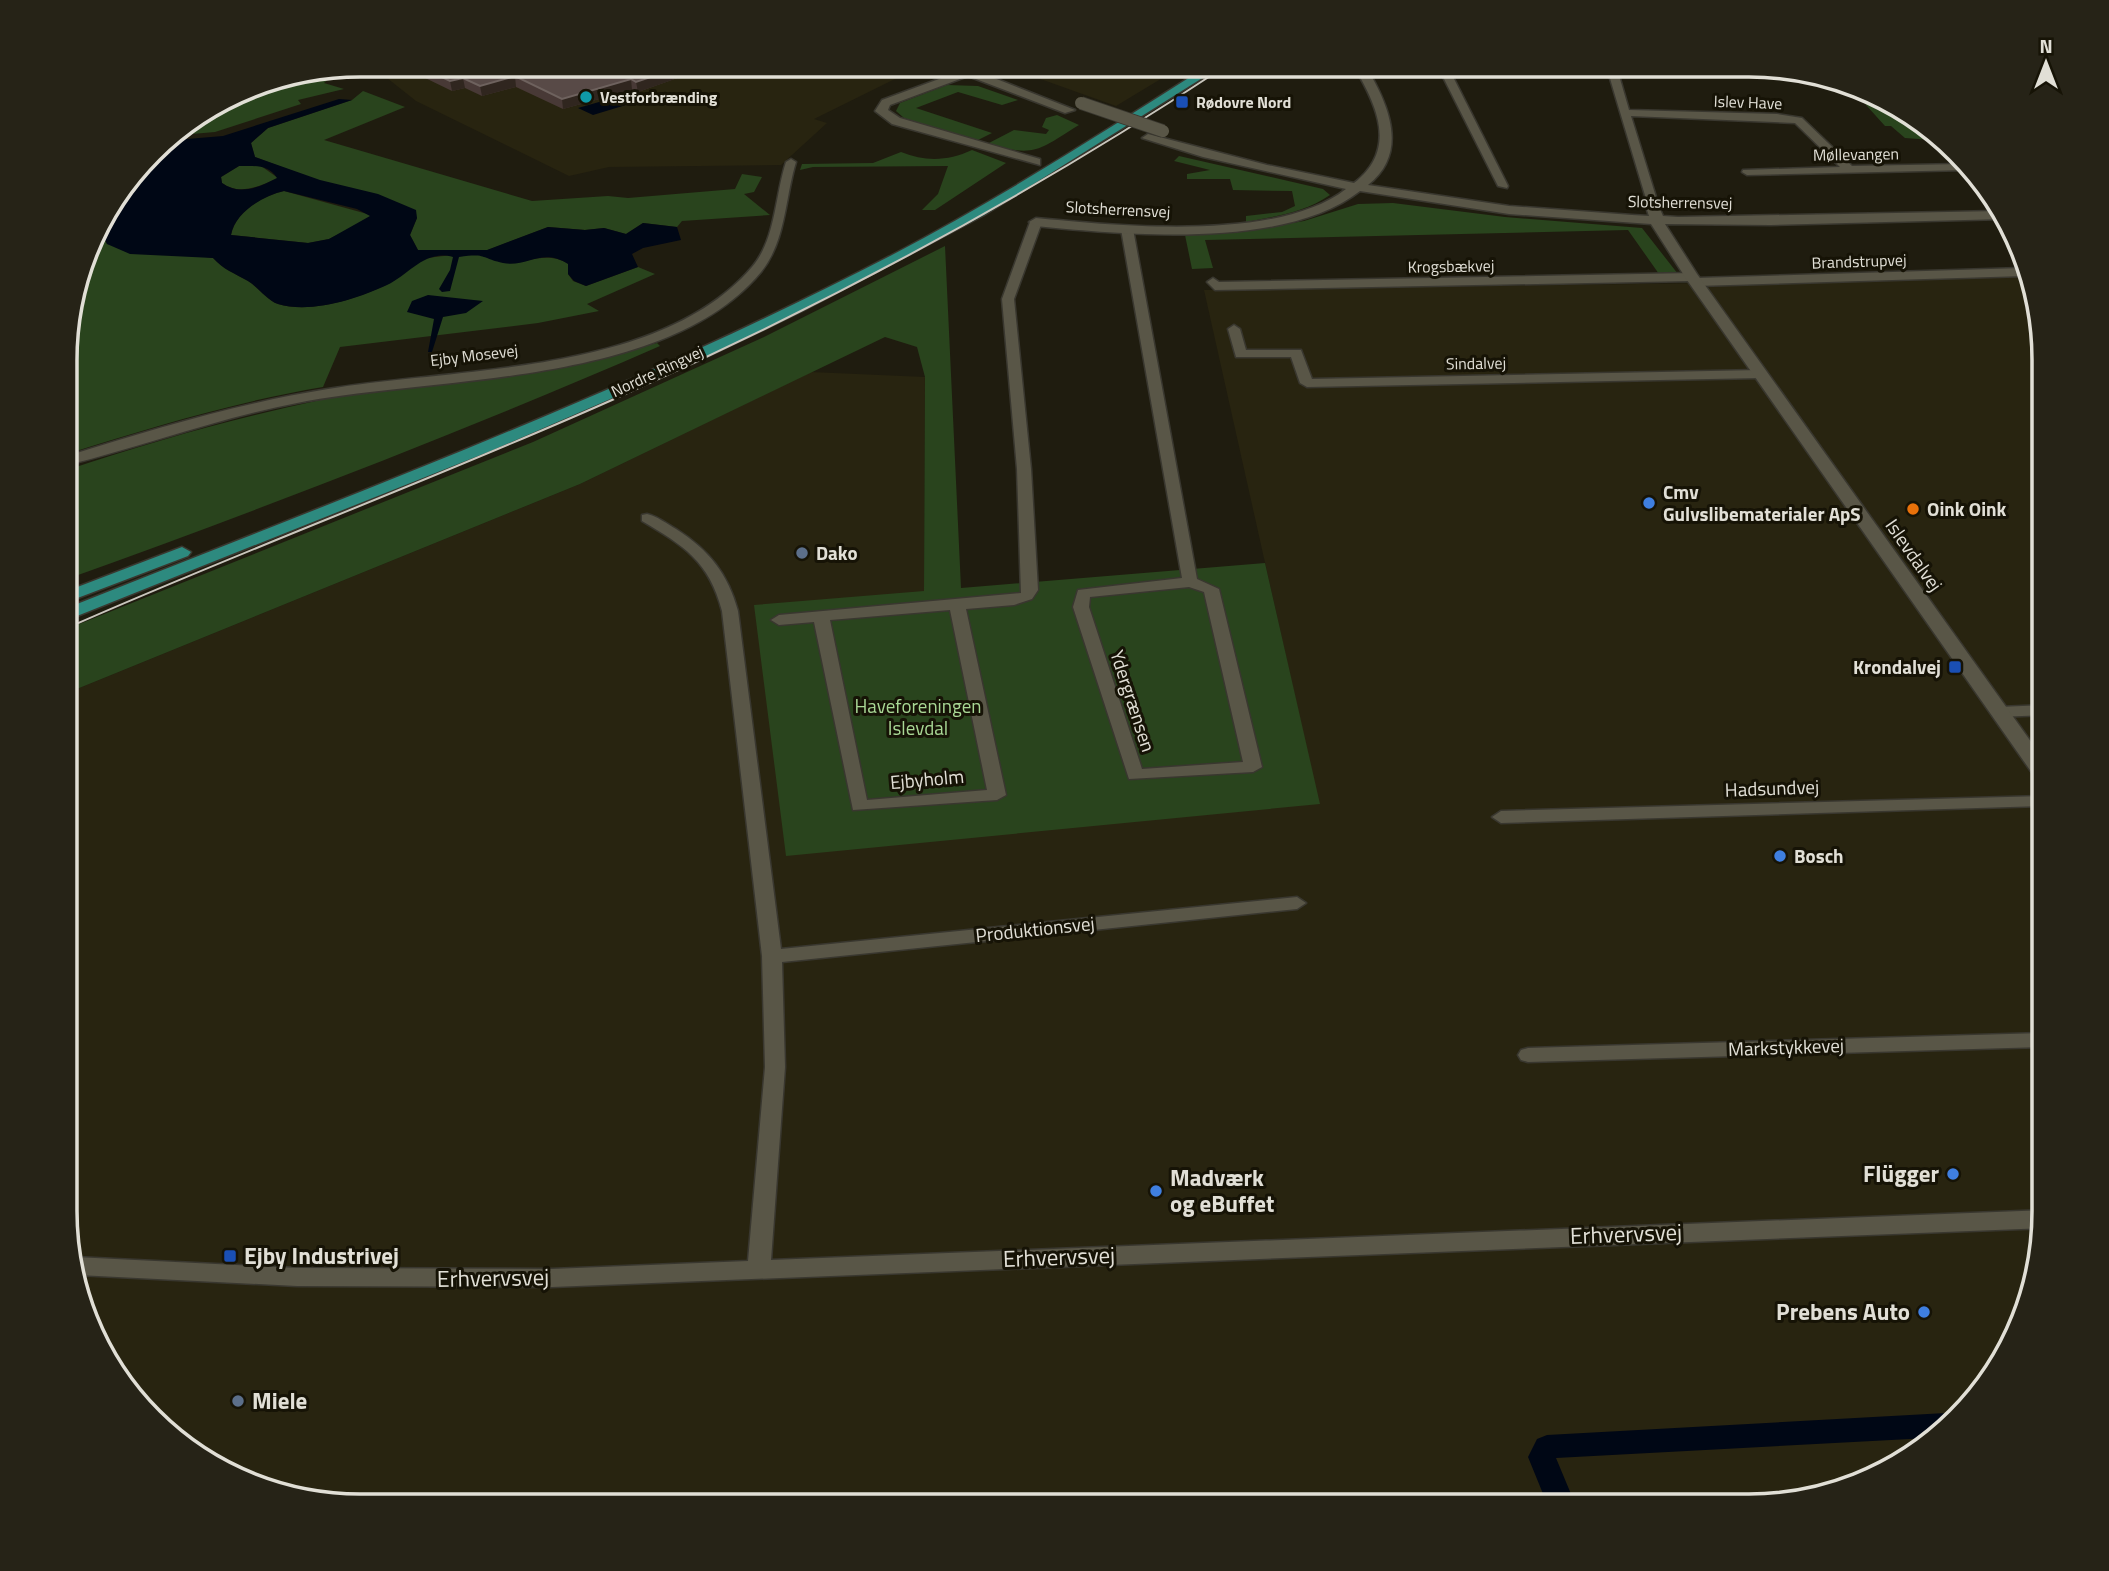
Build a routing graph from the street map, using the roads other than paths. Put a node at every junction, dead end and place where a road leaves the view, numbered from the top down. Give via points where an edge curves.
1 (953, 77) edge
2 (996, 77) edge
3 (1003, 77) edge
4 (1180, 77) edge
5 (1197, 77) edge
6 (1364, 77) edge
7 (1448, 77) edge
8 (1615, 77) edge
9 (1625, 113) junction
10 (791, 162) dead end
11 (1035, 162) junction
12 (1956, 167) edge
13 (1850, 170) junction
14 (1747, 172) dead end
15 (1363, 185) junction
16 (1503, 186) dead end
17 (1986, 206) edge
18 (1655, 215) junction
19 (1992, 215) edge
20 (1036, 222) joint
21 (1127, 229) junction
22 (2018, 272) edge
23 (1694, 279) junction
24 (1213, 282) dead end
25 (1234, 329) dead end
26 (1760, 374) junction
27 (77, 458) edge
28 (647, 518) dead end
29 (1190, 582) junction
30 (88, 589) joint
31 (77, 593) edge
32 (957, 606) junction
33 (77, 610) edge
34 (821, 617) junction
35 (779, 620) dead end
36 (2032, 711) edge
37 (1999, 712) junction
38 (2032, 758) edge
39 (2032, 801) edge
40 (1501, 817) dead end
41 (1297, 903) dead end
42 (772, 956) junction
43 (2032, 1040) edge
44 (1528, 1055) dead end
45 (2032, 1219) edge
46 (82, 1266) edge
47 (759, 1270) junction

1 - 11 street via 886,103 881,111 896,121
2 - 15 street, Slotsherrensvej via 1069,110 1170,145 1270,170
3 - 15 street, Slotsherrensvej, bridge via 1163,131
4 - 11 main road, Nordre Ringvej
5 - 33 main road, Nordre Ringvej via 901,255 780,314 601,397
6 - 15 street via 1383,121 1387,145 1379,167
7 - 16 street
8 - 9 street
9 - 13 street, Islev Have via 1798,120
9 - 18 street
10 - 27 street, Ejby Mosevej via 773,242 758,268 716,306 677,328 606,352 548,364 330,392 234,411
11 - 30 main road, Nordre Ringvej via 891,246 671,354 474,439
12 - 13 street, Møllevangen
13 - 14 street, Møllevangen
15 - 18 street, Slotsherrensvej
15 - 18 street, Slotsherrensvej via 1492,207
15 - 21 street, Slotsherrensvej via 1336,204 1285,219 1202,228
17 - 18 street, Slotsherrensvej
18 - 19 street, Slotsherrensvej
18 - 23 street, Islevdalvej
20 - 21 street, Slotsherrensvej
20 - 32 street via 1008,299 1030,590 1014,600
21 - 29 street
22 - 23 street, Brandstrupvej
23 - 24 street, Krogsbækvej via 1215,286
23 - 26 street, Islevdalvej
25 - 26 street, Sindalvej via 1241,354 1296,353 1307,383
26 - 37 street, Islevdalvej
28 - 42 street via 706,558 726,592
29 - 29 street, Ydergrænsen via 1083,593 1081,607 1135,775 1253,767 1211,589
30 - 31 street
32 - 34 street
32 - 34 street, Ejbyholm via 998,795 859,806
34 - 35 street
36 - 37 street
37 - 38 street, Islevdalvej
39 - 40 street, Hadsundvej
41 - 42 street, Produktionsvej
42 - 47 street via 775,1067
43 - 44 street, Markstykkevej
45 - 47 street, Erhvervsvej
46 - 47 street, Erhvervsvej via 420,1279

